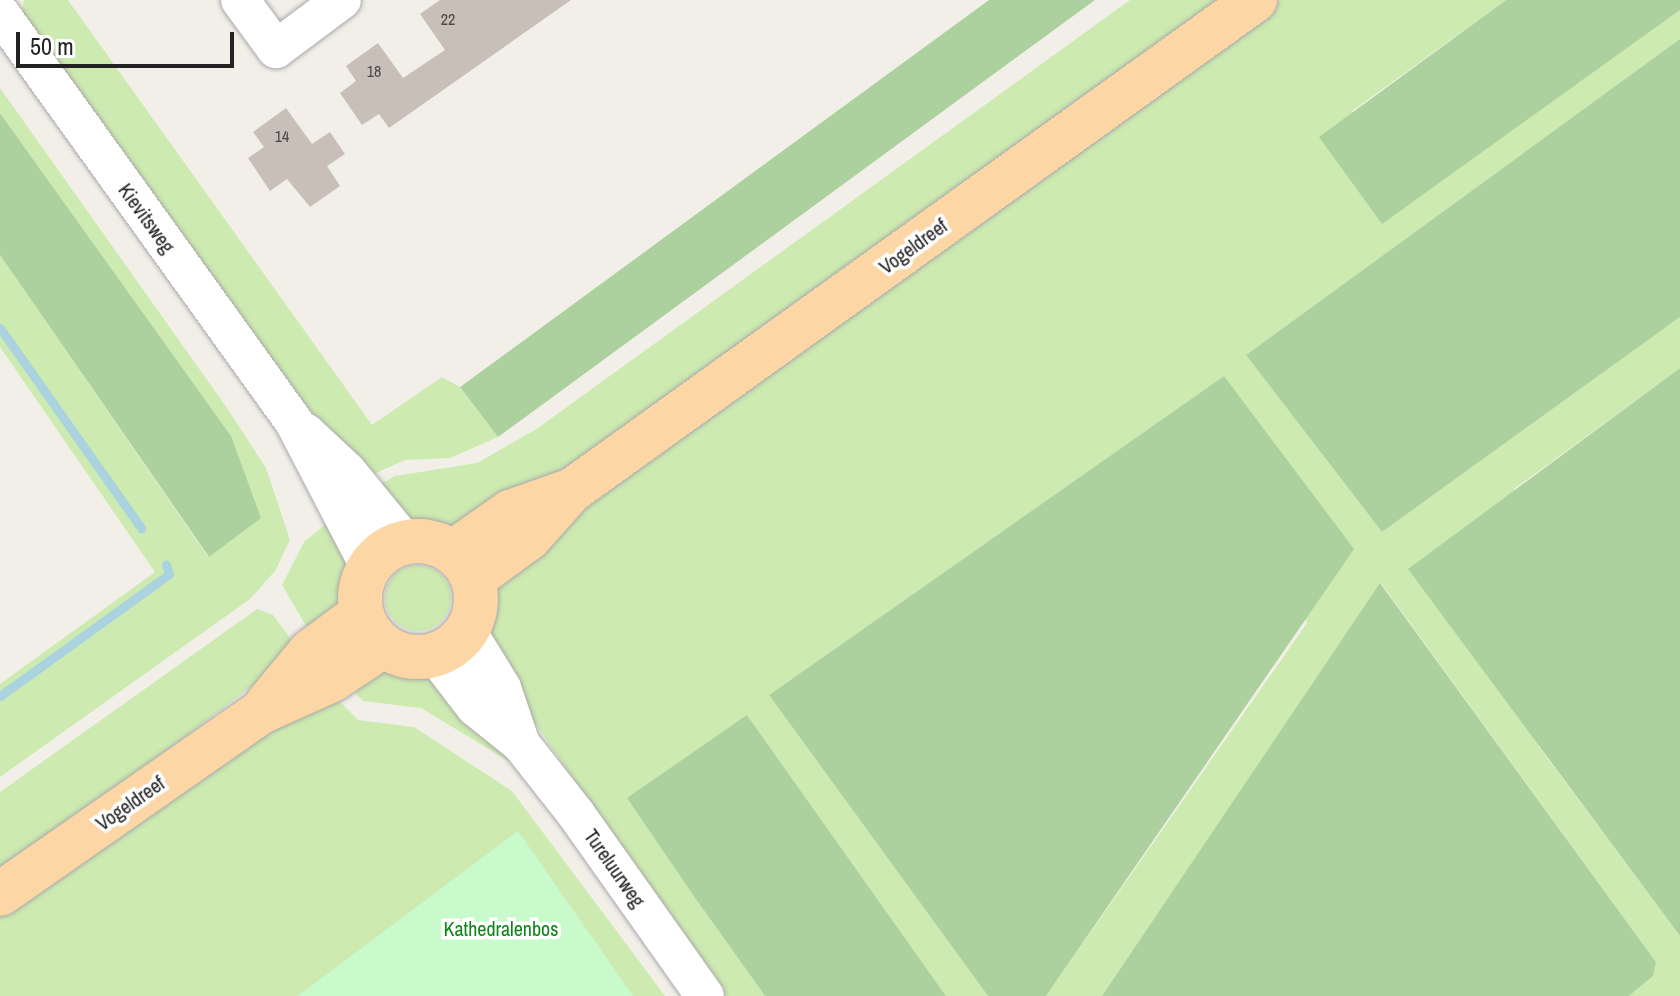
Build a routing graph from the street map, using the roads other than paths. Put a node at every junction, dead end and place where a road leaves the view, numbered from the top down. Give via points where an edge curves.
1 (240, 0) edge
2 (342, 0) edge
3 (1255, 0) edge
4 (0, 13) edge
5 (294, 422) junction
6 (405, 542) junction
7 (463, 565) junction
8 (369, 566) junction
9 (372, 630) junction
10 (451, 643) junction
11 (0, 894) edge
12 (705, 996) edge

1 - 2 street via 276,49
3 - 7 main road, Vogeldreef via 571,491 529,538
4 - 5 street, Kievitsweg
5 - 6 street, Kievitsweg via 347,471
5 - 8 street, Kievitsweg
6 - 7 main road via 430,542
6 - 8 main road
7 - 10 main road via 475,615
8 - 9 main road via 359,598
9 - 10 main road via 417,658
9 - 11 main road, Vogeldreef via 332,680 261,712
10 - 12 street, Tureluurweg via 502,688 521,744

